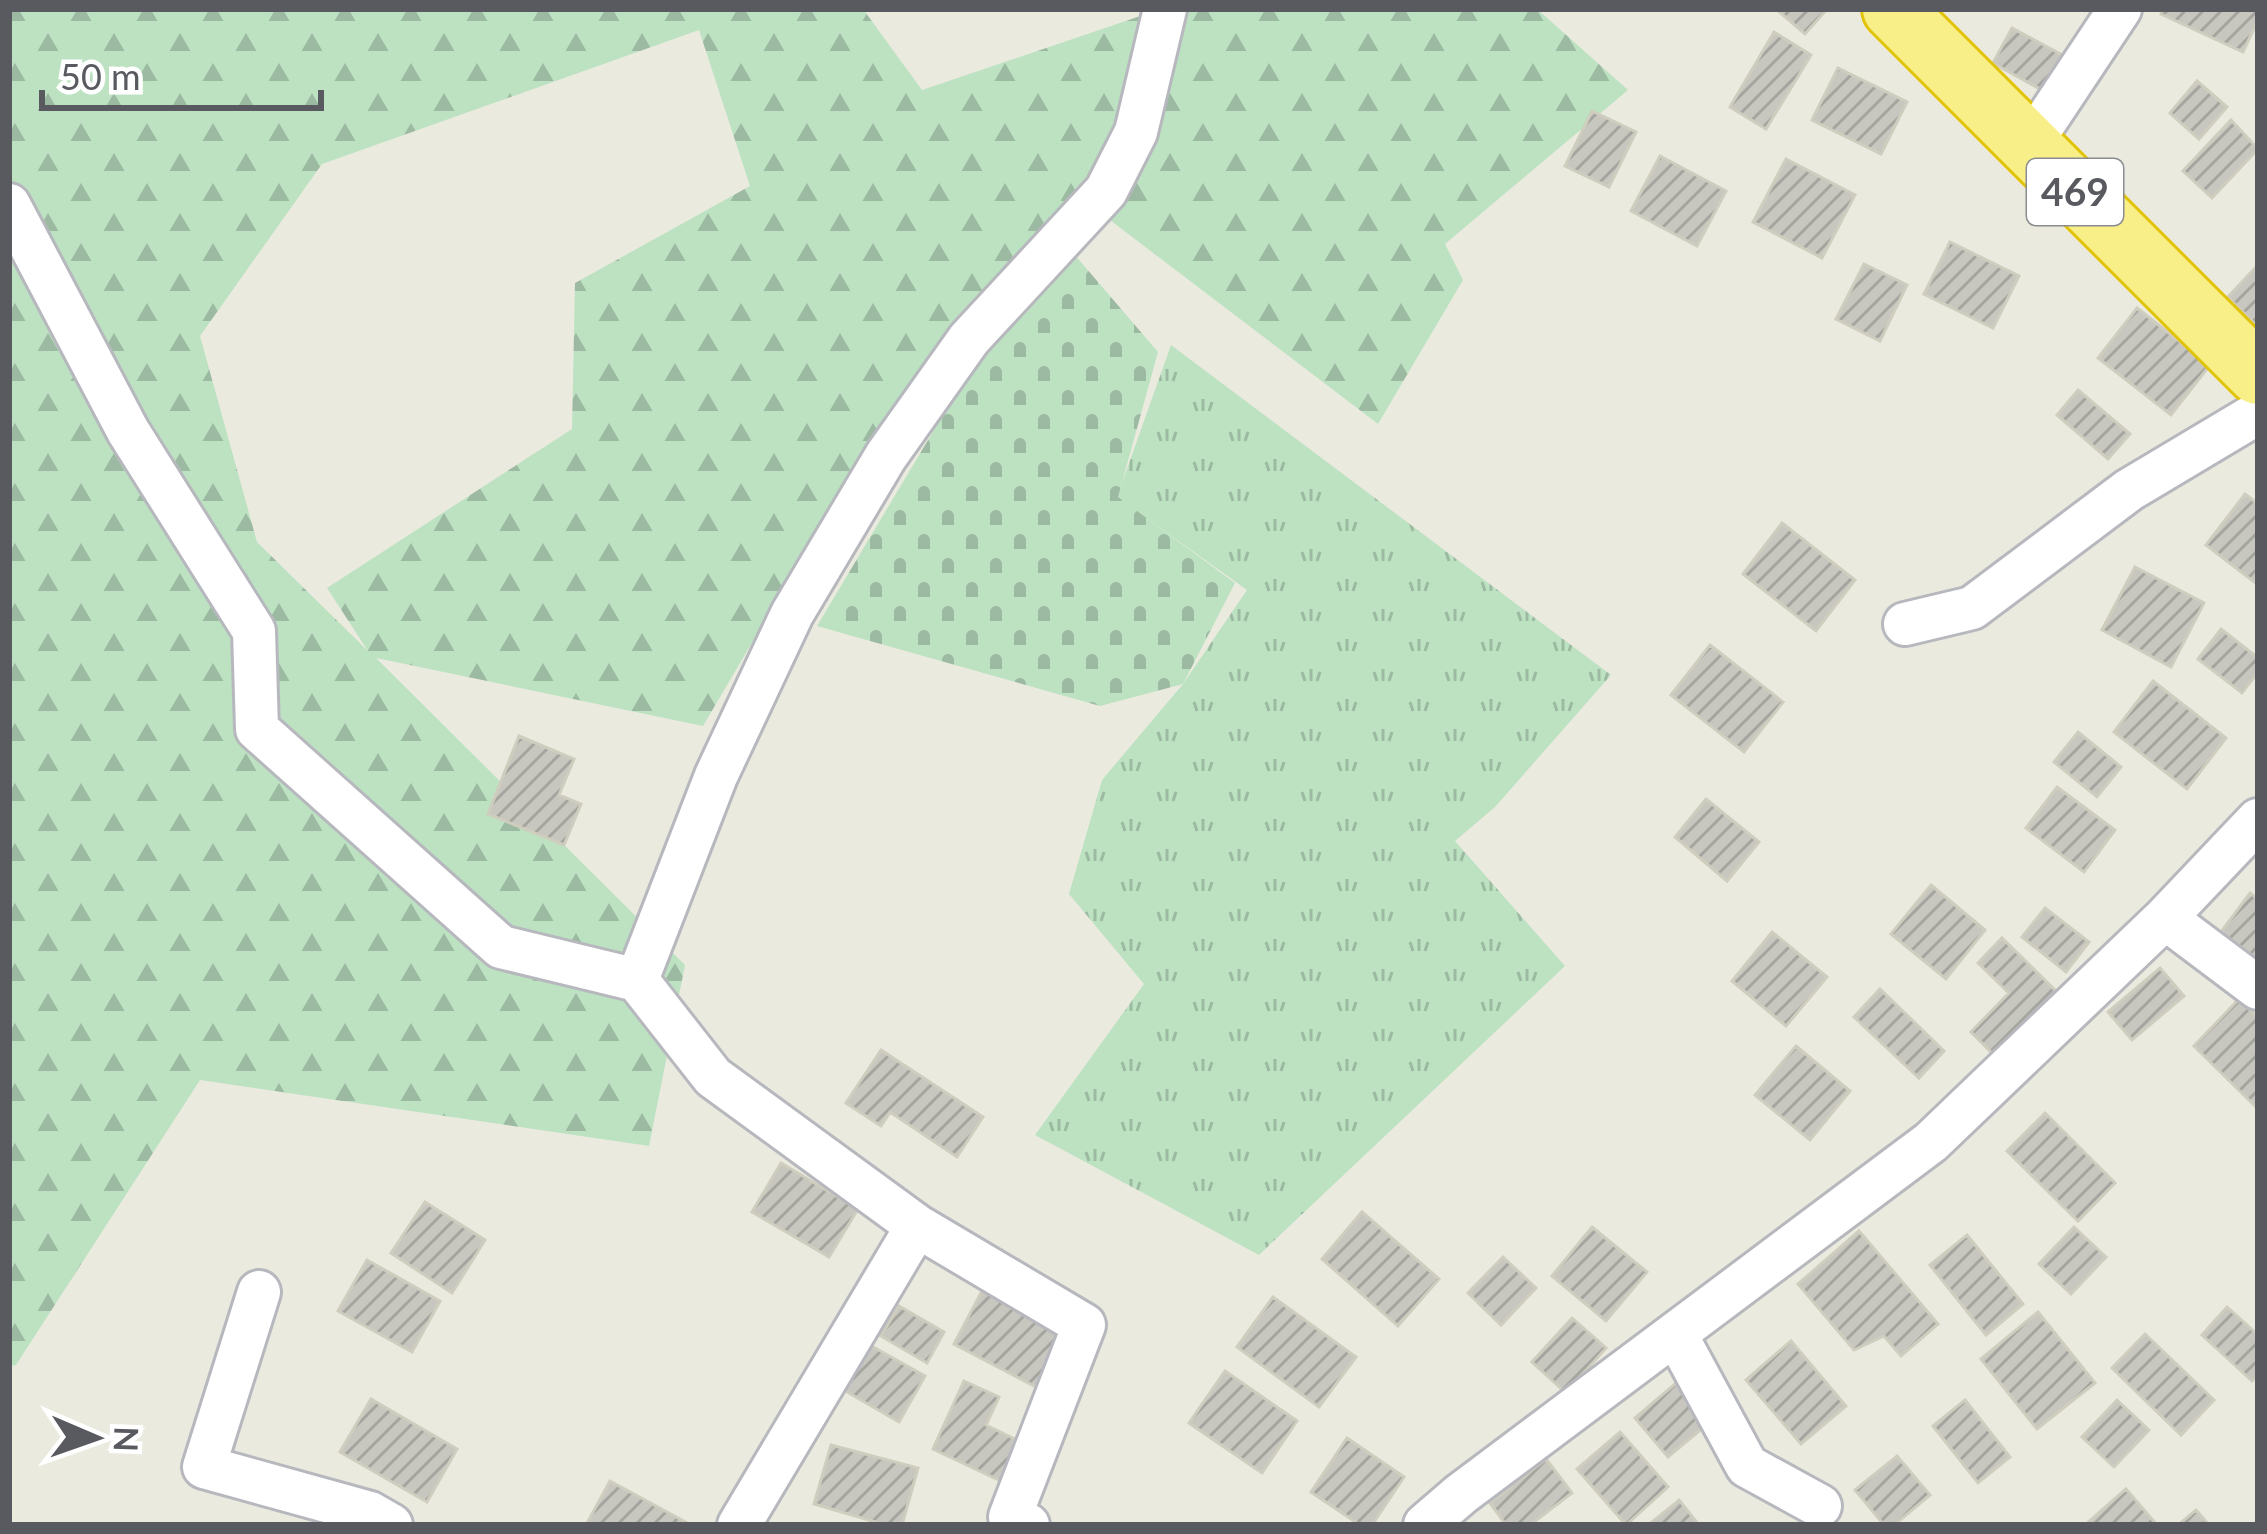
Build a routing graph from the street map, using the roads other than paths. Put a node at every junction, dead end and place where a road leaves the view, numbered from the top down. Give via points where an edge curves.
1 (1166, 9) edge
2 (1893, 9) edge
3 (2120, 9) edge
4 (2029, 146) junction
5 (9, 205) edge
6 (2258, 374) edge
7 (2258, 413) edge
8 (1905, 624) dead end
9 (2258, 820) edge
10 (2164, 918) junction
11 (637, 980) junction
12 (2258, 988) edge
13 (917, 1226) junction
14 (259, 1292) dead end
15 (1676, 1335) junction
16 (1820, 1506) dead end
17 (391, 1525) edge
18 (739, 1525) edge
19 (1028, 1525) edge
20 (1425, 1525) edge

1 - 11 street via 1136,132 1106,191 969,339 886,455 792,614 716,776
2 - 4 highway, 469
3 - 4 street
4 - 6 highway, 469
5 - 11 street via 128,430 254,631 257,729 501,947
7 - 8 street via 2129,490 1972,608
9 - 10 street
10 - 12 street
10 - 15 street via 1931,1142
11 - 13 street via 713,1077
13 - 18 street
13 - 19 street via 1084,1325 1010,1517
14 - 17 street via 204,1467
15 - 16 street via 1747,1466
15 - 20 street

